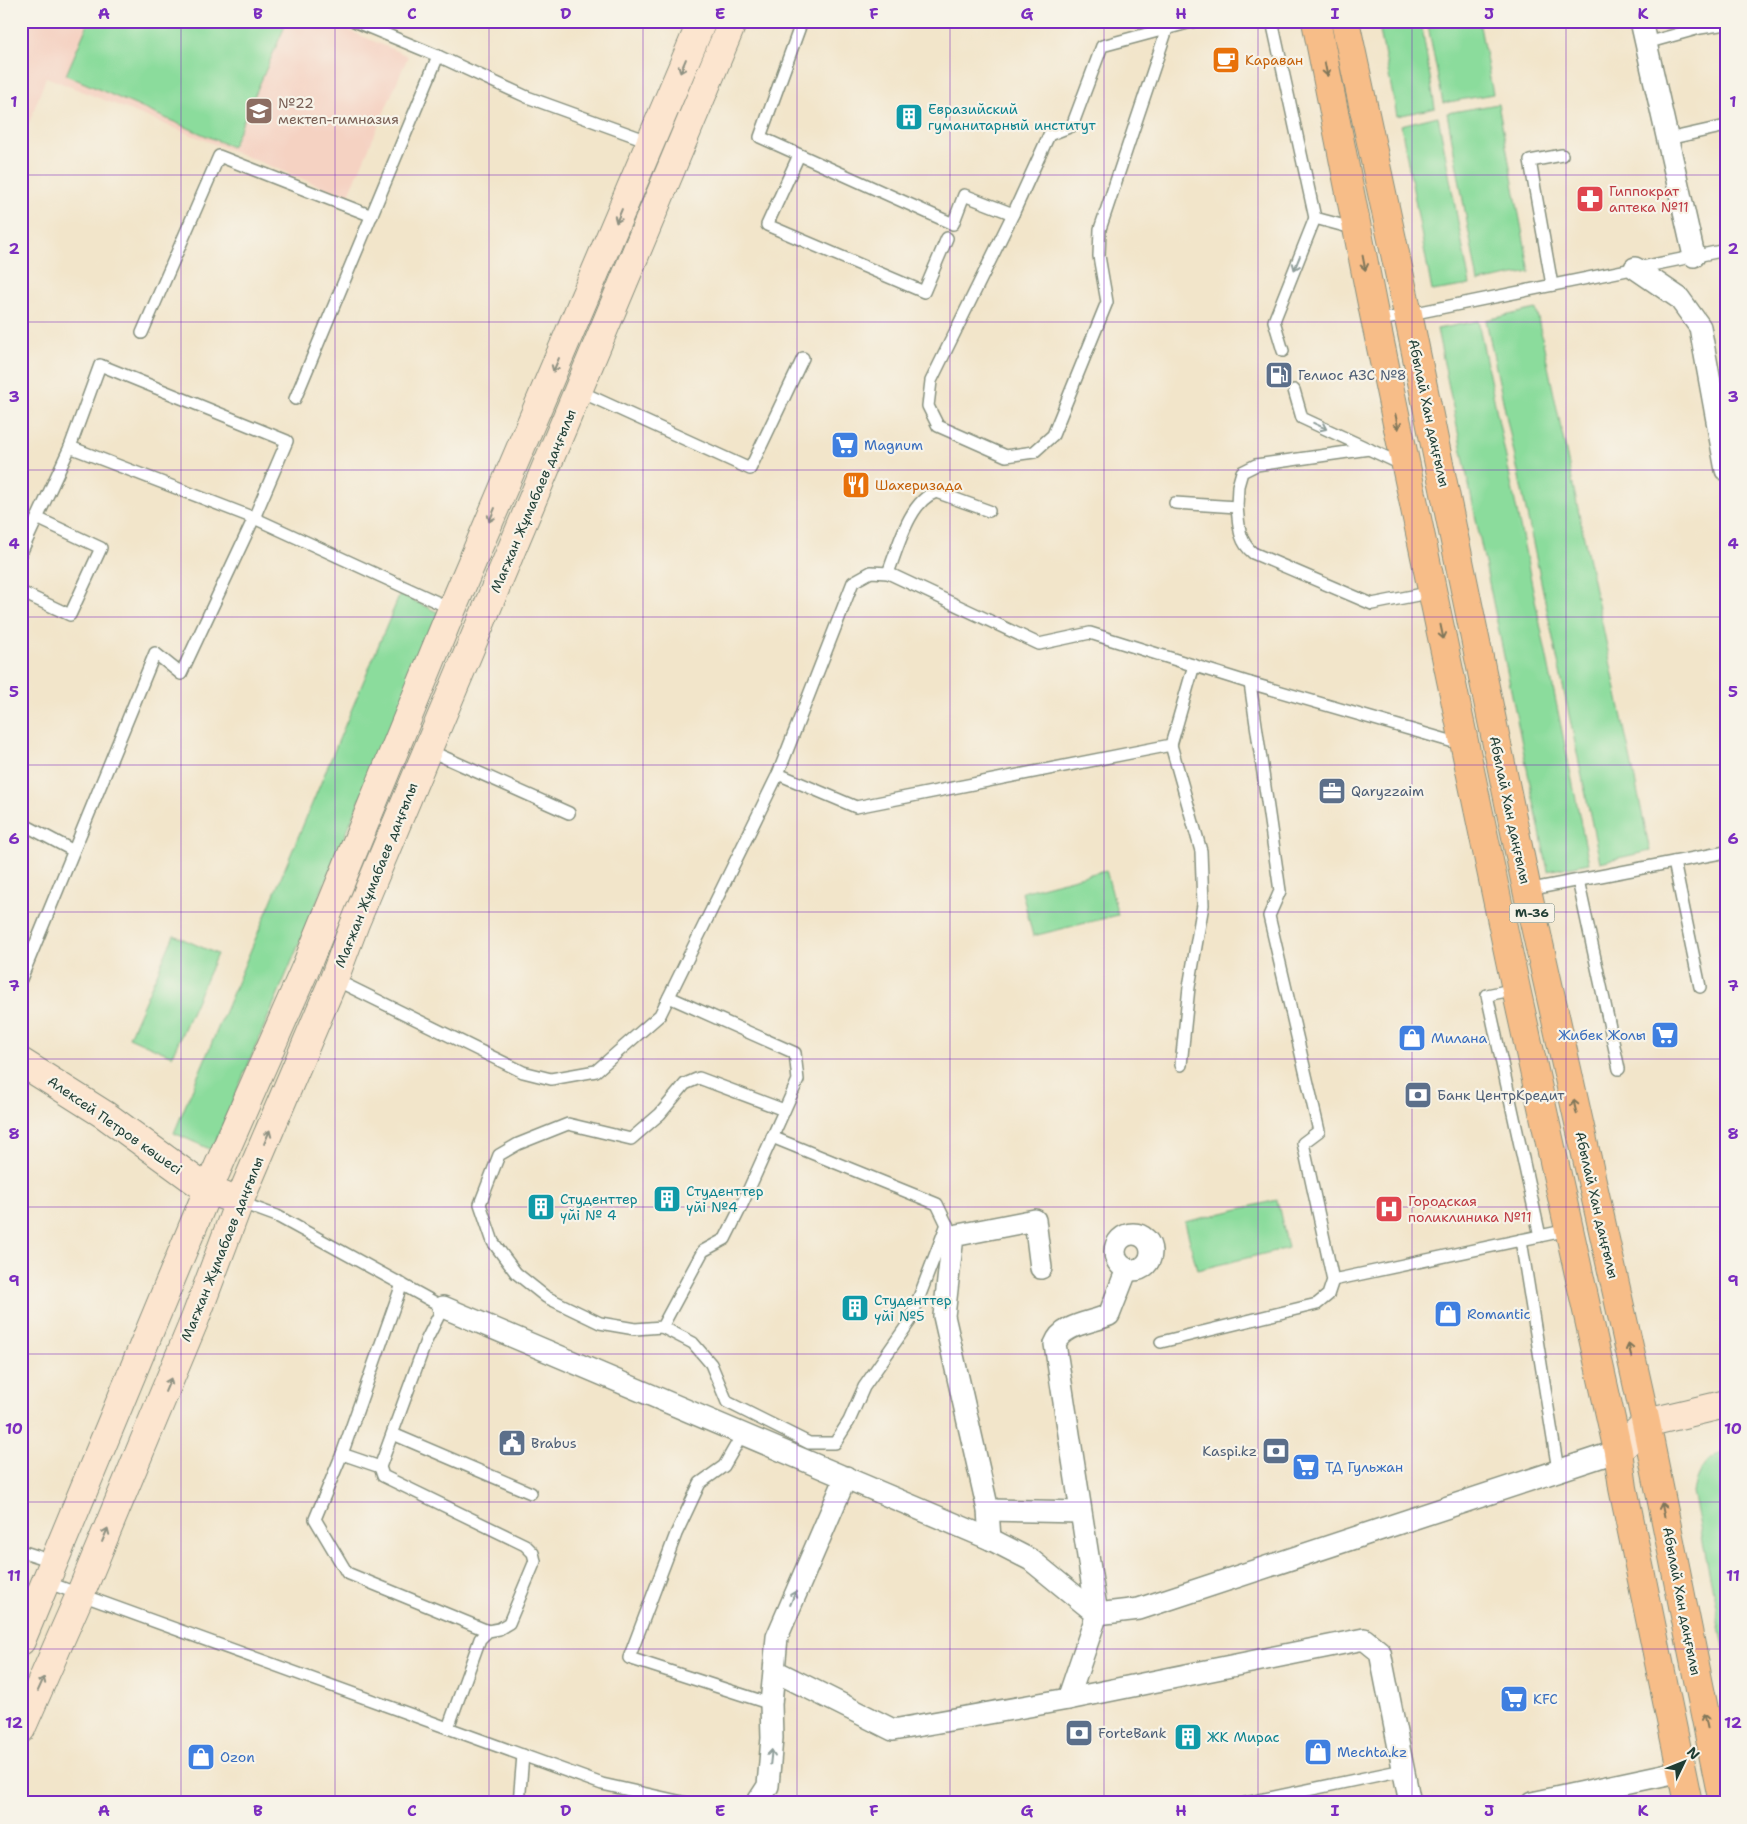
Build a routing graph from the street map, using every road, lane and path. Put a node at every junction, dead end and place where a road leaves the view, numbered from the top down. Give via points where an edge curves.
1 (354, 21) edge
2 (702, 21) edge
3 (733, 21) edge
4 (802, 21) edge
5 (1195, 21) edge
6 (1272, 21) edge
7 (1316, 21) edge
8 (1345, 21) edge
9 (1641, 21) edge
10 (1726, 24) edge
11 (1699, 25) edge
12 (1167, 29) junction
13 (1646, 43) junction
14 (438, 56) junction
15 (1726, 126) edge
16 (1668, 139) junction
17 (651, 142) junction
18 (799, 155) junction
19 (1562, 155) dead end
20 (1013, 214) junction
21 (372, 216) junction
22 (1315, 218) junction
23 (1358, 230) junction
24 (947, 238) dead end
25 (1726, 250) edge
26 (1694, 256) junction
27 (1635, 268) junction
28 (1552, 285) junction
29 (1408, 314) junction
30 (1376, 321) junction
31 (142, 333) dead end
32 (1283, 351) dead end
33 (803, 358) dead end
34 (1294, 390) dead end
35 (579, 391) junction
36 (295, 399) dead end
37 (70, 447) junction
38 (1369, 449) junction
39 (1407, 467) junction
40 (1726, 470) edge
41 (1175, 503) dead end
42 (1237, 507) junction
43 (990, 511) dead end
44 (37, 518) junction
45 (254, 518) junction
46 (21, 553) edge
47 (888, 573) junction
48 (21, 592) edge
49 (1433, 592) junction
50 (452, 609) junction
51 (1194, 665) junction
52 (1250, 683) junction
53 (1171, 745) junction
54 (1466, 746) junction
55 (428, 750) junction
56 (778, 774) junction
57 (569, 813) dead end
58 (21, 823) edge
59 (72, 850) junction
60 (1726, 852) edge
61 (1674, 862) junction
62 (1578, 880) junction
63 (1527, 890) junction
64 (21, 979) edge
65 (334, 979) junction
66 (1700, 987) dead end
67 (1516, 989) junction
68 (669, 997) junction
69 (21, 1062) edge
70 (1181, 1065) dead end
71 (1619, 1070) dead end
72 (784, 1110) junction
73 (772, 1137) junction
74 (208, 1190) junction
75 (239, 1202) junction
76 (950, 1230) junction
77 (1568, 1230) junction
78 (1540, 1236) junction
79 (1520, 1240) junction
80 (1041, 1268) dead end
81 (1126, 1269) dead end
82 (1333, 1280) junction
83 (402, 1284) junction
84 (443, 1307) junction
85 (662, 1327) junction
86 (1161, 1342) dead end
87 (1726, 1404) edge
88 (1646, 1423) junction
89 (743, 1433) junction
90 (393, 1434) junction
91 (1618, 1452) junction
92 (342, 1454) junction
93 (380, 1467) junction
94 (1558, 1470) junction
95 (846, 1477) junction
96 (532, 1493) dead end
97 (988, 1510) junction
98 (1080, 1512) junction
99 (990, 1539) junction
100 (21, 1551) edge
101 (51, 1572) junction
102 (80, 1595) junction
103 (1097, 1614) junction
104 (488, 1631) junction
105 (21, 1641) edge
106 (775, 1671) junction
107 (1068, 1699) junction
108 (771, 1704) junction
109 (448, 1728) junction
110 (21, 1729) edge
111 (523, 1755) junction
112 (1403, 1770) junction
113 (1682, 1771) junction
114 (519, 1803) edge
115 (687, 1803) edge
116 (757, 1803) edge
117 (1245, 1803) edge
118 (1410, 1803) edge
119 (1532, 1803) edge
120 (1688, 1803) edge
121 (1724, 1803) edge

1 - 14 lane
2 -> 17 main road
3 - 35 main road, Мағжан Жұмабаев даңғылы
4 - 18 lane via 760,137
5 - 12 lane
6 - 22 lane
7 -> 23 main road, M-36
8 - 29 main road, Абылай Хан даңғылы / M-36
9 - 13 street
10 - 11 lane
11 - 13 lane
12 - 20 lane via 1102,46 1072,126 1049,135
12 - 20 lane via 1100,229 1099,256 1107,302 1052,435 1034,452 1006,456 938,426 928,406 931,381
13 - 16 street
14 - 17 lane via 528,97
14 - 21 lane
15 - 16 lane
16 - 26 street
17 -> 50 main road
18 - 20 lane via 953,224 964,195
18 - 24 lane via 768,225 924,292
19 - 28 lane via 1530,160
21 - 31 lane via 219,156
21 - 36 lane
22 - 23 lane
22 -> 32 lane via 1274,321
23 -> 30 main road, M-36
25 - 26 lane
26 - 27 lane
27 - 28 lane
27 - 40 street via 1680,298 1700,327
28 - 29 lane
29 - 30 lane
29 - 63 main road, Абылай Хан даңғылы / M-36
30 -> 39 main road, M-36
33 - 35 lane via 750,469
34 -> 38 lane via 1302,418
35 - 55 main road, Мағжан Жұмабаев даңғылы
37 - 44 lane
37 - 45 lane
37 - 45 lane via 100,364 287,441
38 - 39 lane
38 - 42 lane via 1256,465 1242,472
39 - 49 main road, M-36
41 - 42 lane
42 - 49 lane via 1244,546 1253,553 1372,604
43 - 47 lane via 936,492 928,495 916,506
44 - 46 lane
44 - 48 lane via 101,548 70,615
45 - 50 lane
45 - 59 lane via 181,674 155,653
47 - 51 lane via 1039,644 1090,632
47 - 56 lane via 871,572 853,582
49 -> 54 main road, M-36
50 - 74 main road via 305,969
51 - 52 lane
51 - 53 lane
52 - 54 lane
52 - 82 lane via 1280,891 1269,916 1320,1130 1303,1143
53 - 56 lane via 856,807
53 - 70 lane via 1201,851 1203,905 1188,987
54 - 67 main road, M-36
55 - 57 lane
55 - 65 main road, Мағжан Жұмабаев даңғылы
56 - 68 lane
58 - 59 lane
59 - 64 lane
60 - 61 lane
61 - 62 lane
61 - 66 lane
62 - 63 lane
62 - 71 lane
88 -> 63 main road, Абылай Хан даңғылы / M-36
65 - 68 lane via 523,1072 552,1079 596,1071 660,1015
75 -> 65 main road, Мағжан Жұмабаев даңғылы
67 - 77 main road, M-36
67 - 78 lane via 1487,995
68 - 72 lane via 795,1053 798,1080
69 - 74 main road, Алексей Петров көшесі via 105,1115
72 - 73 lane
72 - 85 lane via 699,1078 685,1084 660,1114 631,1139 568,1124 499,1155 480,1204 493,1242 516,1273 546,1297 600,1323 634,1328
73 - 76 lane via 937,1204
73 - 85 lane via 725,1239 703,1251
74 - 75 main road, Алексей Петров көшесі
74 - 101 main road
75 - 83 lane via 277,1216
102 -> 75 main road, Мағжан Жұмабаев даңғылы via 195,1319
76 - 80 street via 1035,1220
76 - 85 lane via 910,1321 864,1387 835,1443 809,1442 727,1402 711,1364 693,1343
76 - 97 street via 944,1316
77 - 78 lane
77 - 91 main road, M-36
78 - 79 lane
79 - 82 lane
79 - 94 lane
81 - 98 street via 1109,1315 1066,1329 1055,1344
82 - 86 lane via 1328,1295 1316,1304
83 - 84 lane
83 - 92 lane
84 - 89 street
84 - 90 lane via 426,1341
87 - 88 main road
88 - 91 main road
121 -> 88 main road, Абылай Хан даңғылы / M-36
89 - 95 street
89 - 108 lane via 724,1466 700,1483 676,1534 629,1658
90 - 93 lane
90 - 96 lane
91 - 94 street
91 - 113 main road, M-36
92 - 93 lane
92 - 104 lane via 315,1519 347,1573
93 - 104 lane via 383,1476 495,1528 533,1552 535,1561 509,1623
94 - 103 street via 1139,1609
95 - 99 street
106 -> 95 street via 777,1637
97 - 98 street
97 - 99 street
98 - 103 street
99 - 103 street via 1031,1560
100 - 101 lane
101 - 102 lane
101 - 105 main road
102 - 109 lane
110 -> 102 main road, Мағжан Жұмабаев даңғылы
103 - 107 street
104 - 109 lane via 480,1639
106 - 107 street via 893,1730
106 - 108 street
107 - 112 street via 1364,1639 1380,1652
116 -> 108 street via 768,1786
109 - 111 lane
111 - 114 lane
111 - 115 lane via 602,1784
112 - 117 lane
112 - 118 street
113 - 119 street
113 - 120 main road, M-36

